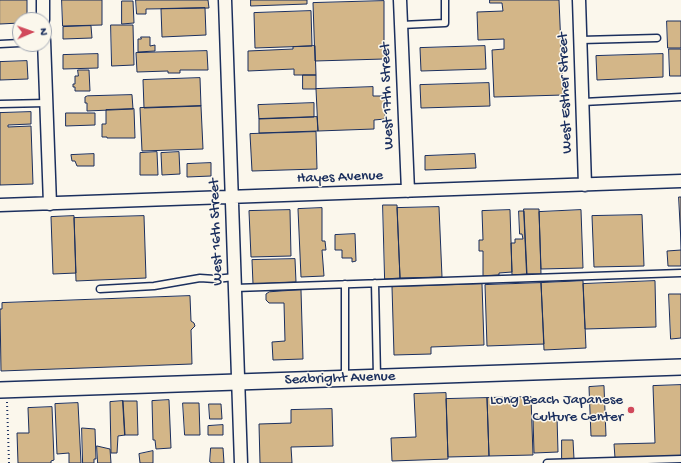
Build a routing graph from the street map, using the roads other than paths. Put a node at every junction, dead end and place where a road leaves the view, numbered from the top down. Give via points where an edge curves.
1 (43, 0) edge
2 (225, 0) edge
3 (400, 0) edge
4 (445, 0) edge
5 (580, 0) edge
6 (43, 12) edge
7 (401, 25) junction
8 (657, 38) dead end
9 (581, 40) junction
10 (12, 43) edge
11 (0, 44) edge
12 (44, 52) edge
13 (681, 96) edge
14 (583, 102) junction
15 (46, 103) junction
16 (0, 104) edge
17 (681, 181) edge
18 (585, 185) junction
19 (408, 191) junction
20 (232, 197) junction
21 (50, 204) junction
22 (0, 205) edge
23 (681, 273) edge
24 (235, 283) junction
25 (375, 283) junction
26 (345, 284) junction
27 (100, 289) dead end
28 (681, 368) edge
29 (377, 378) junction
30 (345, 379) junction
31 (238, 382) junction
32 (2, 390) edge
33 (681, 459) edge
34 (241, 463) edge
35 (547, 463) edge

1 - 6 street
2 - 20 street, West 16th Street
3 - 7 street, West 17th Street
4 - 7 lane via 445,23
5 - 9 street, West Esther Street
7 - 19 street, West 17th Street
8 - 9 lane
9 - 14 street, West Esther Street
10 - 11 lane
12 - 15 street
13 - 14 lane
14 - 18 street, West Esther Street
15 - 16 lane
15 - 21 street
17 - 18 street, Hayes Avenue
18 - 19 street, Hayes Avenue
19 - 20 street, Hayes Avenue
20 - 21 street, Hayes Avenue
20 - 24 street, West 16th Street
21 - 22 street, Hayes Avenue
23 - 25 lane
24 - 26 lane
24 - 27 lane via 200,278 154,286
24 - 31 street, West 16th Street
25 - 26 lane
25 - 29 lane
26 - 30 lane
28 - 29 street, Seabright Avenue
29 - 30 street, Seabright Avenue
30 - 31 street, Seabright Avenue
31 - 32 street, Seabright Avenue
31 - 34 street, West 16th Street
33 - 35 lane

